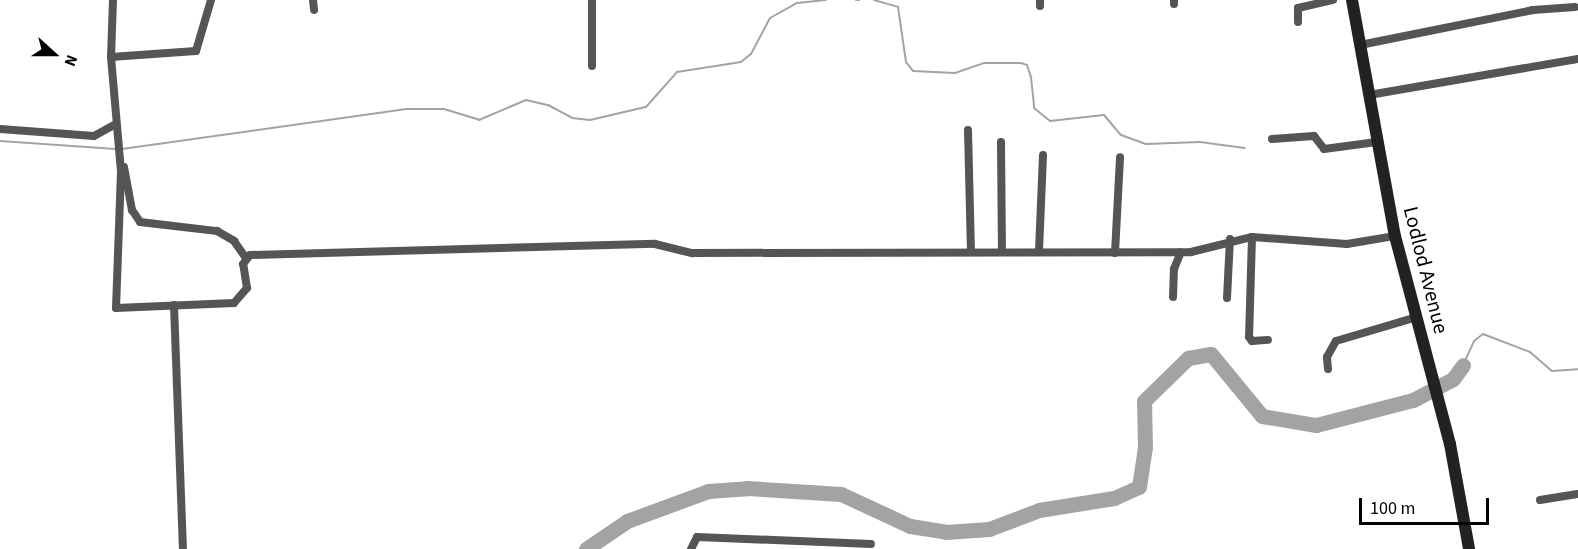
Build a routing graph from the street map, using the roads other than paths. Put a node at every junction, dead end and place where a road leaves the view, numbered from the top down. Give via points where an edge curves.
1 (113, 0) edge
2 (211, 0) edge
3 (592, 0) edge
4 (1333, 0) edge
5 (1352, 0) edge
6 (1555, 4) edge
7 (1575, 7) dead end
8 (1298, 22) dead end
9 (1360, 45) junction
10 (111, 57) junction
11 (1578, 59) edge
12 (592, 66) dead end
13 (1369, 95) junction
14 (116, 124) junction
15 (0, 129) edge
16 (968, 130) dead end
17 (1272, 139) dead end
18 (118, 140) junction
19 (1001, 142) dead end
20 (1377, 142) junction
21 (1043, 155) dead end
22 (1120, 157) dead end
23 (1395, 236) junction
24 (1252, 237) junction
25 (1230, 239) junction
26 (971, 250) junction
27 (1002, 250) junction
28 (1040, 251) junction
29 (1181, 252) junction
30 (1114, 253) junction
31 (246, 258) junction
32 (1173, 297) dead end
33 (1227, 298) dead end
34 (174, 305) junction
35 (1417, 317) junction
36 (1268, 340) dead end
37 (1328, 369) dead end
38 (1578, 494) edge
39 (1540, 500) dead end
40 (871, 544) dead end
41 (801, 545) edge
42 (183, 549) edge
43 (691, 549) edge
44 (1469, 549) edge

1 - 10 street
2 - 10 street via 196,51
3 - 12 street
4 - 8 street via 1299,8
5 - 9 main road, Lodlod Avenue
6 - 7 street
6 - 9 street
9 - 13 main road, Lodlod Avenue
10 - 14 street
11 - 13 street
13 - 20 main road, Lodlod Avenue
14 - 15 street via 94,136
14 - 18 street
16 - 26 street
17 - 20 street via 1314,136 1324,148
18 - 31 street via 136,218 149,226 217,231 234,241
18 - 34 street via 116,308
19 - 27 street
20 - 23 main road, Lodlod Avenue
21 - 28 street
22 - 30 street
23 - 24 street via 1347,244
23 - 35 main road, Lodlod Avenue
24 - 25 street
24 - 36 street via 1249,337 1252,341
25 - 29 street
25 - 33 street
26 - 27 street
26 - 31 street via 692,252 655,244
27 - 28 street
28 - 30 street
29 - 30 street
29 - 32 street
31 - 34 street via 247,288 234,303
34 - 42 street
35 - 37 street via 1336,341 1327,357
35 - 44 main road, Lodlod Avenue via 1436,386
38 - 39 street
40 - 41 street
41 - 43 street via 696,537

